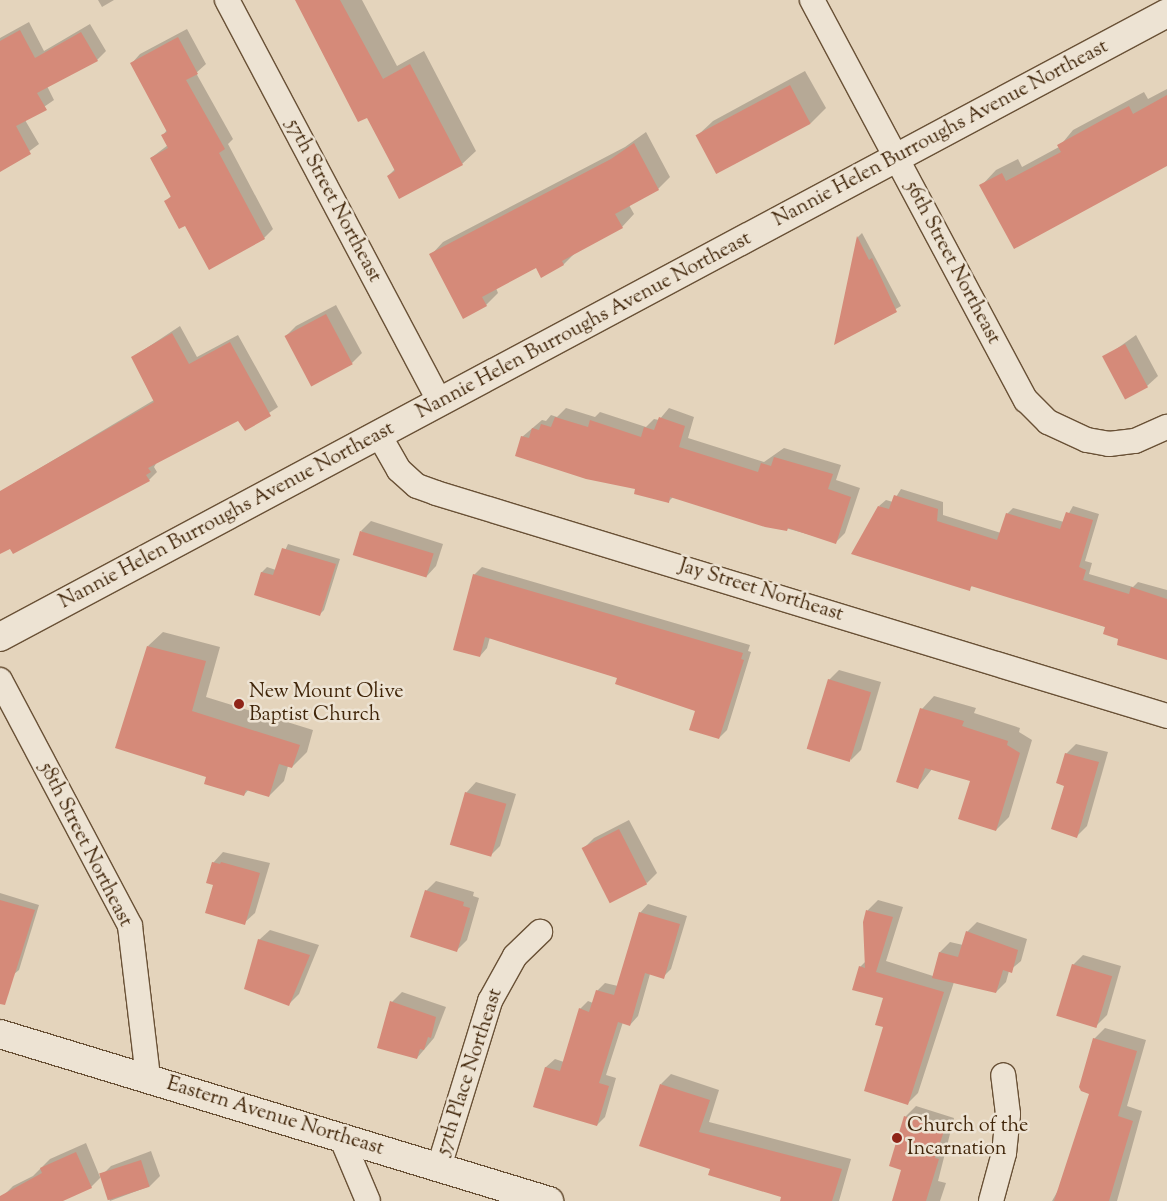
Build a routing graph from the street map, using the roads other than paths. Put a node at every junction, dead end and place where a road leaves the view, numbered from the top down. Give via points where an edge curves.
1 (226, 0) edge
2 (812, 0) edge
3 (1167, 13) edge
4 (896, 158) junction
5 (440, 403) junction
6 (1167, 428) edge
7 (380, 435) junction
8 (0, 637) edge
9 (0, 680) edge
10 (1167, 716) edge
11 (540, 932) dead end
12 (0, 1034) edge
13 (1003, 1075) dead end
14 (148, 1078) junction
15 (341, 1137) junction
16 (439, 1167) junction
17 (368, 1201) edge
18 (549, 1201) edge
19 (992, 1201) edge

1 - 5 street, 57th Street Northeast
2 - 4 street, 56th Street Northeast
3 - 4 main road, Nannie Helen Burroughs Avenue Northeast
4 - 5 main road, Nannie Helen Burroughs Avenue Northeast
4 - 6 street, 56th Street Northeast via 1022,393 1048,422 1087,440 1109,444 1135,441
5 - 7 main road, Nannie Helen Burroughs Avenue Northeast
7 - 8 main road, Nannie Helen Burroughs Avenue Northeast
7 - 10 street, Jay Street Northeast via 399,470 417,486 436,493
9 - 14 street, 58th Street Northeast via 130,926
11 - 16 street, 57th Place Northeast via 515,956 490,1001
12 - 14 main road, Eastern Avenue Northeast
13 - 19 street via 1007,1124 1004,1153
14 - 15 main road, Eastern Avenue Northeast
15 - 16 main road, Eastern Avenue Northeast
15 - 17 street
16 - 18 main road, Eastern Avenue Northeast

